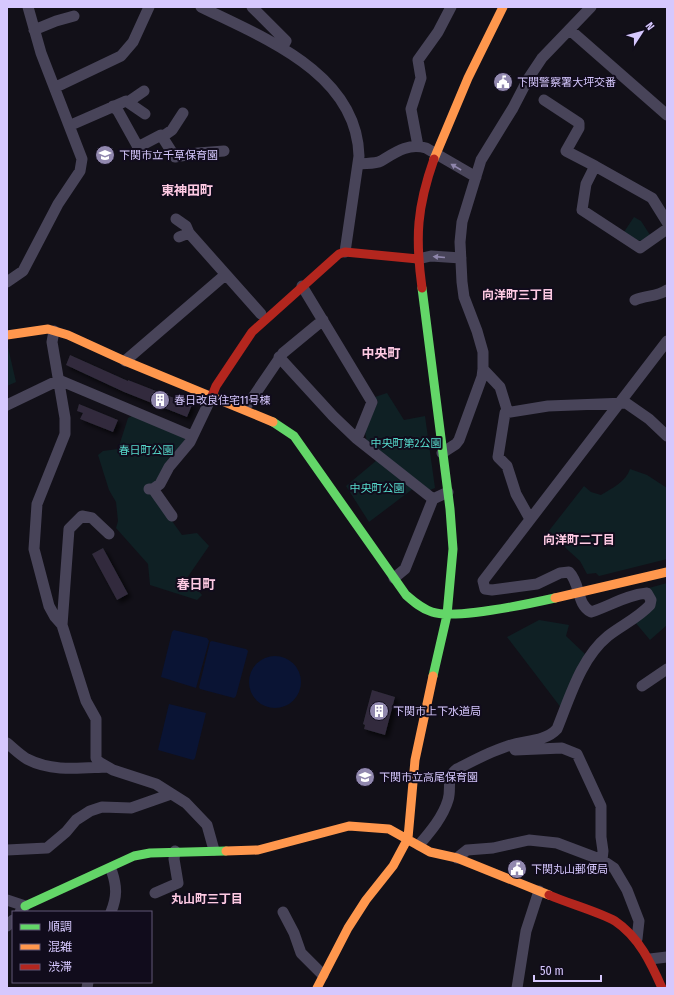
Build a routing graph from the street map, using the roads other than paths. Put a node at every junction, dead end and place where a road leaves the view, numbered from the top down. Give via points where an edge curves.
1 (28, 7) edge
2 (149, 7) edge
3 (201, 7) edge
4 (252, 7) edge
5 (450, 7) edge
6 (503, 7) edge
7 (591, 7) edge
8 (74, 16) dead end
9 (34, 30) junction
10 (570, 30) junction
11 (282, 48) junction
12 (56, 87) junction
13 (144, 91) dead end
14 (544, 100) dead end
15 (128, 102) junction
16 (112, 106) junction
17 (183, 113) dead end
18 (145, 114) dead end
19 (667, 115) edge
20 (71, 125) junction
21 (162, 137) junction
22 (418, 146) junction
23 (224, 151) dead end
24 (436, 155) junction
25 (359, 164) junction
26 (595, 166) junction
27 (476, 177) junction
28 (176, 219) dead end
29 (667, 222) edge
30 (667, 229) edge
31 (345, 252) junction
32 (461, 258) junction
33 (418, 259) junction
34 (225, 276) junction
35 (7, 282) edge
36 (302, 286) junction
37 (667, 290) edge
38 (635, 300) dead end
39 (261, 314) dead end
40 (323, 320) junction
41 (54, 331) junction
42 (7, 335) edge
43 (667, 340) edge
44 (280, 357) junction
45 (125, 361) junction
46 (483, 369) junction
47 (59, 380) junction
48 (212, 396) junction
49 (620, 402) junction
50 (249, 403) dead end
51 (7, 405) edge
52 (508, 413) junction
53 (192, 436) junction
54 (667, 436) edge
55 (357, 439) junction
56 (442, 453) junction
57 (448, 492) junction
58 (433, 499) junction
59 (172, 516) dead end
60 (530, 519) junction
61 (109, 534) dead end
62 (667, 572) edge
63 (394, 578) junction
64 (580, 593) junction
65 (447, 615) junction
66 (62, 625) junction
67 (667, 669) edge
68 (642, 686) dead end
69 (7, 743) edge
70 (491, 753) junction
71 (107, 767) junction
72 (171, 794) junction
73 (408, 838) junction
74 (419, 846) junction
75 (7, 850) edge
76 (214, 850) junction
77 (174, 852) junction
78 (457, 858) junction
79 (602, 860) junction
80 (112, 872) dead end
81 (539, 891) junction
82 (155, 893) dead end
83 (7, 900) edge
84 (23, 909) edge
85 (111, 911) edge
86 (283, 912) dead end
87 (637, 940) junction
88 (667, 957) edge
89 (650, 959) junction
90 (323, 975) junction
91 (318, 988) edge
92 (517, 988) edge
93 (662, 988) edge

1 - 9 street
2 - 12 street via 133,42 121,56
3 - 11 street
4 - 11 street via 286,41
5 - 22 street via 438,32 418,60 421,78 411,109
6 - 24 street
7 - 10 street
8 - 9 street
9 - 12 street
10 - 19 street
10 - 27 street via 537,64 481,160
11 - 25 street via 297,57 341,98 359,140
12 - 20 street
13 - 15 street
14 - 26 street via 579,123 579,128 566,151
15 - 16 street via 126,100
15 - 18 street
16 - 20 street
16 - 21 street via 118,111 138,147 161,135
17 - 21 street via 172,130
20 - 35 street via 82,159 80,171 58,204 23,271
21 - 23 street via 175,157
22 - 24 street
22 - 25 street via 401,149 378,162
27 -> 24 street
24 - 33 street via 420,205
25 - 31 street
26 - 29 street via 652,198
26 - 30 street via 586,184 582,210 640,248
27 - 32 street via 462,222
28 - 34 street via 186,226 184,235
31 - 33 street
31 - 36 street via 334,258
32 -> 33 street via 431,256
32 - 46 street via 464,298 483,352
33 - 56 street
34 - 39 street
34 - 45 street
36 - 40 street
36 - 48 street via 252,332
37 - 38 street via 658,295 645,295
40 - 44 street
40 - 55 street via 372,402
41 - 42 street via 32,330
41 - 45 street
41 - 47 street via 52,342
43 - 49 street
44 - 50 street
44 - 55 street
45 - 48 street
46 - 52 street via 500,387
46 - 56 street via 459,440
47 - 51 street
47 - 53 street
47 - 66 street via 65,434 37,504 34,549 49,606
48 - 53 street
48 - 63 street via 280,426 294,436
49 - 52 street via 548,406
49 - 54 street via 626,403 649,419
49 - 60 street
52 - 60 street via 505,414 498,457 507,466 516,494
53 - 59 street via 160,484 151,489
55 - 58 street
56 - 57 street
57 - 58 street
57 - 65 street via 453,549
58 - 63 street via 405,569
60 - 64 street via 486,576 483,581 485,589 537,584 569,572
61 - 66 street via 92,518 82,516 69,529
62 - 64 street
63 - 65 street via 406,595 419,606 431,612
64 - 65 street via 527,604
64 - 70 street via 582,605 591,612 618,600 641,594 647,593 651,600 650,605 608,636 588,658 553,733 546,738 520,742
65 - 73 street via 415,760
66 - 71 street via 86,701 96,719 96,758
67 - 68 street
69 - 71 street via 27,758 49,766
70 - 74 street via 451,773 450,794 446,806
70 - 79 street via 562,748 577,754 602,806
71 - 72 street via 156,784
72 - 75 street via 130,808 102,807 90,811 76,820 47,848
72 - 76 street via 186,803 207,825
73 - 74 street
73 - 76 street via 389,829 349,826 258,850
73 - 90 street via 397,860 350,923
74 - 78 street via 430,852
76 - 77 street
77 - 82 street via 178,883
77 - 84 street via 134,856
78 - 79 street via 467,850 541,840
78 - 81 street
79 - 87 street via 614,868 627,890 639,921
80 - 85 street via 116,897
81 - 87 street via 614,921
81 - 92 street via 526,932
83 - 84 street
86 - 90 street via 301,953
87 - 89 street
88 - 89 street
89 - 93 street
90 - 91 street

